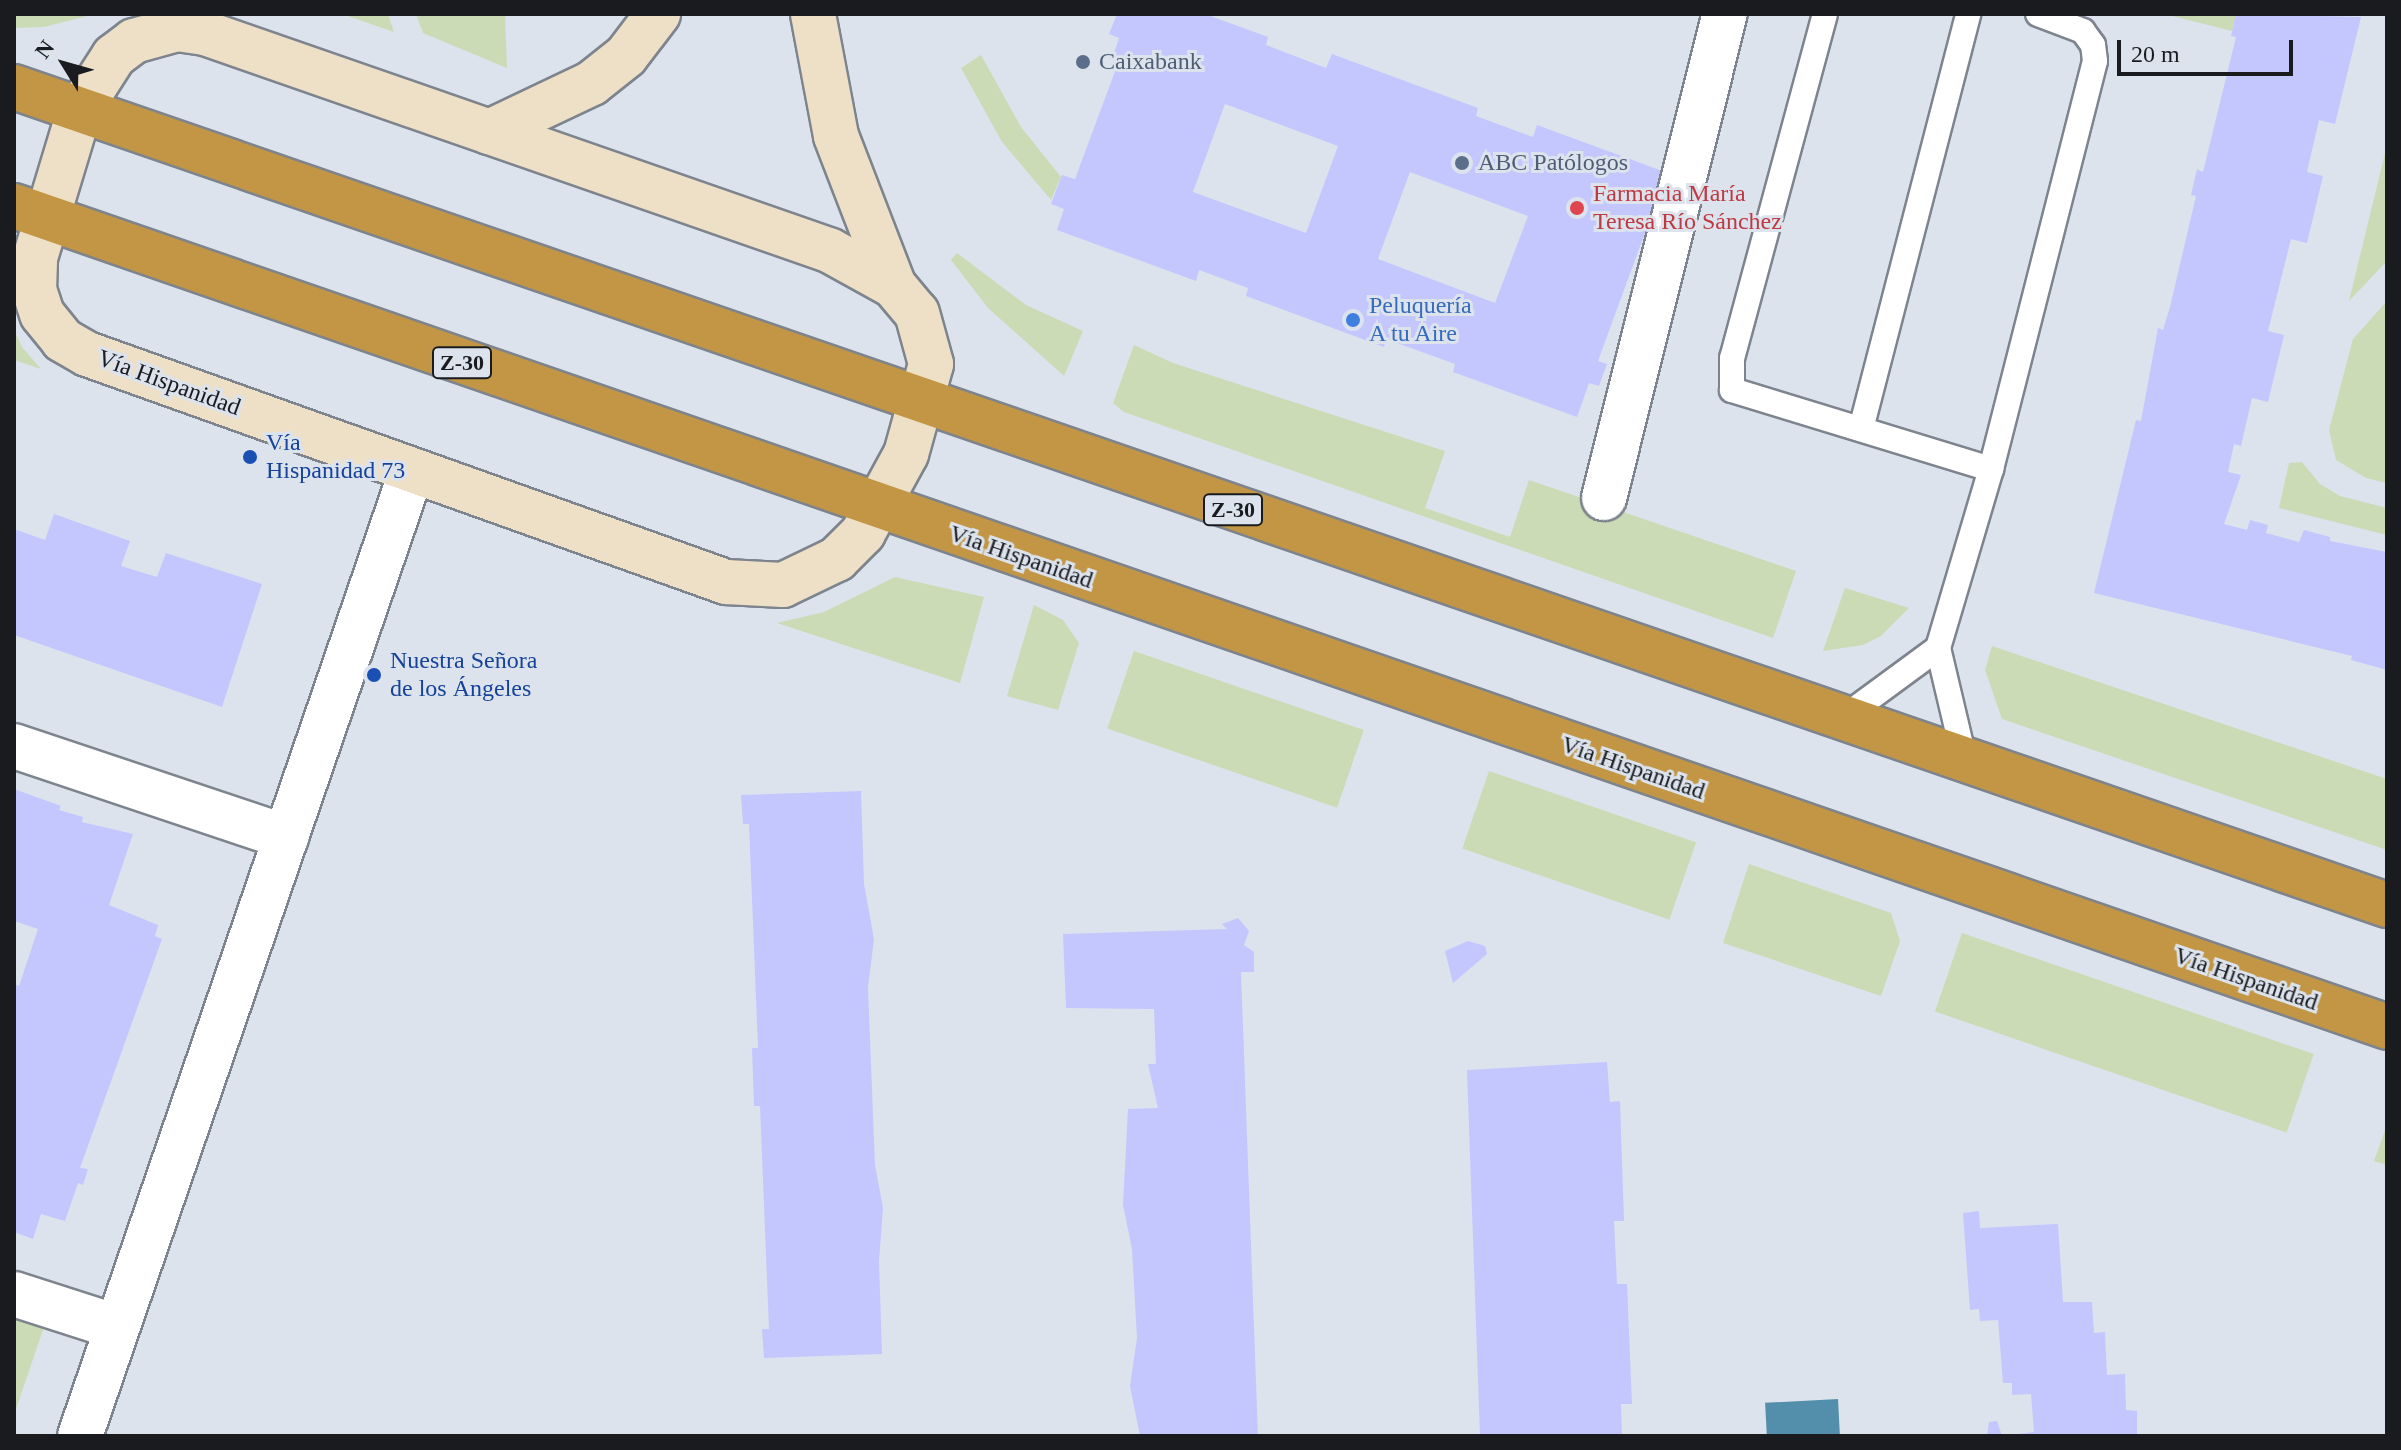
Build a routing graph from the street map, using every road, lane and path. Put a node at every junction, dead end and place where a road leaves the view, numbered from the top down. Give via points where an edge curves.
1 (658, 14) edge
2 (813, 14) edge
3 (1725, 14) edge
4 (1825, 14) edge
5 (1968, 14) edge
6 (2038, 14) edge
7 (14, 87) edge
8 (80, 109) junction
9 (489, 132) junction
10 (29, 212) edge
11 (894, 286) junction
12 (923, 401) junction
13 (1861, 429) junction
14 (1991, 469) junction
15 (412, 470) junction
16 (1604, 498) dead end
17 (880, 509) junction
18 (1938, 648) junction
19 (1840, 720) junction
20 (14, 746) edge
21 (1965, 762) junction
22 (286, 837) junction
23 (2387, 905) edge
24 (2387, 1027) edge
25 (14, 1294) edge
26 (117, 1327) junction
27 (80, 1436) edge

1 - 9 main road via 637,44 592,83
2 - 11 main road via 836,136
3 - 16 street
4 - 13 lane via 1732,358 1732,390
5 - 13 lane
6 - 14 lane via 2083,31 2093,45 2092,72
7 - 8 highway, Z-30
8 - 9 main road, Vía Hispanidad via 114,56 134,41 177,29 205,33
8 - 10 main road, Vía Hispanidad
8 - 12 highway, Z-30
9 - 11 main road, Vía Hispanidad via 829,250
10 - 15 main road, Vía Hispanidad via 34,290 42,314 63,340 87,354
10 - 17 highway, Vía Hispanidad / Z-30
11 - 12 main road, Vía Hispanidad via 917,313 927,337 931,364
12 - 17 main road, Vía Hispanidad
12 - 19 highway, Z-30
13 - 14 lane
14 - 18 lane
15 - 17 main road, Vía Hispanidad via 726,582 756,587 783,585 837,559
15 - 22 street
17 - 24 highway, Vía Hispanidad / Z-30
18 - 19 lane
18 - 21 lane
19 - 21 highway, Z-30
20 - 22 street
21 - 23 highway, Z-30
22 - 26 street
25 - 26 street
26 - 27 street

